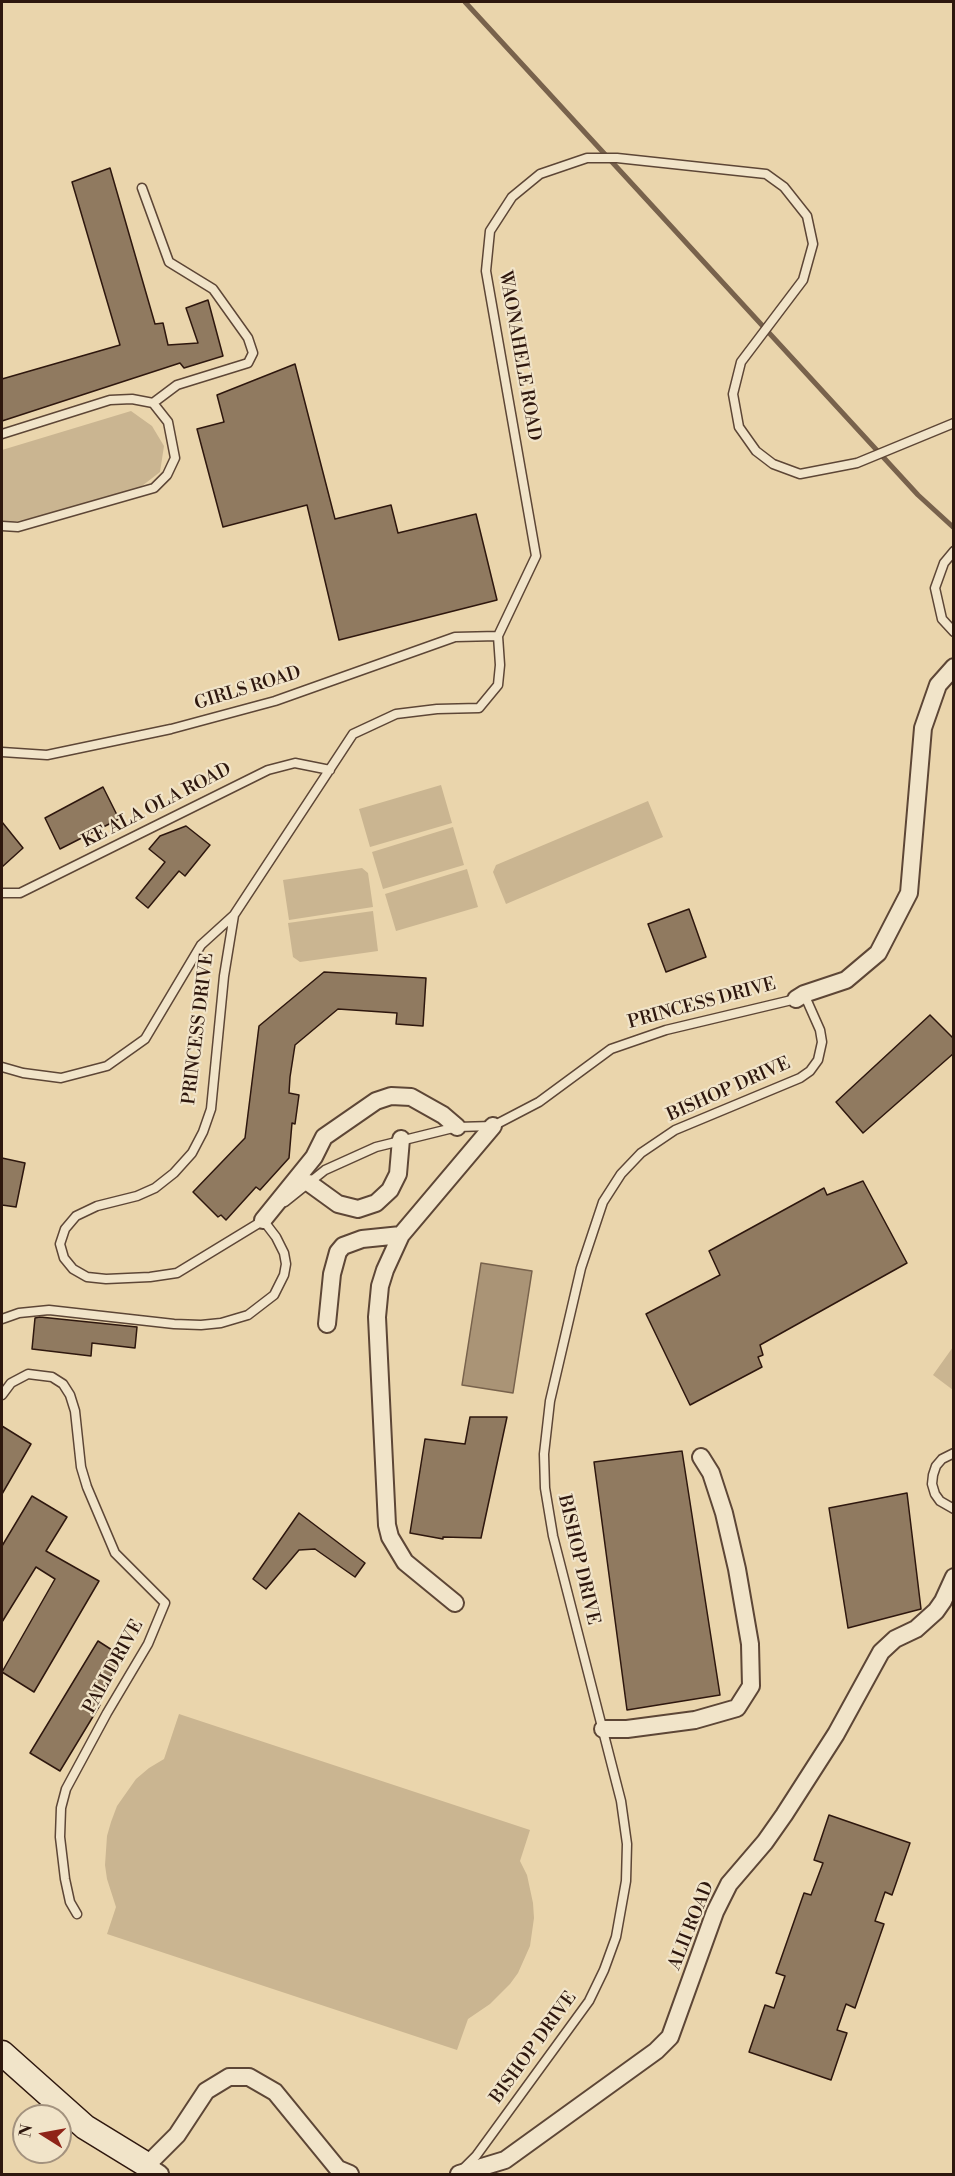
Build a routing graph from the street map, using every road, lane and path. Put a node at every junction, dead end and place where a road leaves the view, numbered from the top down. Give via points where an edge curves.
1 (142, 188) dead end
2 (153, 403) junction
3 (954, 423) edge
4 (2, 434) edge
5 (2, 526) edge
6 (954, 551) edge
7 (954, 632) edge
8 (498, 636) junction
9 (954, 667) edge
10 (2, 752) edge
11 (330, 770) junction
12 (2, 893) edge
13 (234, 915) junction
14 (800, 996) junction
15 (2, 1067) edge
16 (493, 1126) junction
17 (457, 1127) junction
18 (401, 1139) junction
19 (309, 1183) junction
20 (263, 1220) junction
21 (401, 1234) junction
22 (2, 1319) edge
23 (327, 1324) dead end
24 (2, 1395) edge
25 (954, 1453) edge
26 (700, 1457) dead end
27 (954, 1509) edge
28 (954, 1577) edge
29 (454, 1603) dead end
30 (603, 1730) junction
31 (77, 1914) dead end
32 (2, 2053) edge
33 (153, 2170) edge
34 (351, 2175) edge
35 (458, 2175) edge

1 - 2 lane via 169,262 213,289 248,338 253,353 248,363 177,385
2 - 4 lane via 110,400
2 - 5 lane via 168,422 175,458 167,476 154,488 18,527
3 - 8 lane, WAONAHELE ROAD via 857,463 800,474 773,464 756,451 739,427 733,394 741,362 803,280 813,244 807,216 784,187 766,174 617,158 587,158 540,174 512,197 490,231 486,271 536,556
6 - 7 lane via 944,563 935,588 942,620
8 - 10 lane, GIRLS ROAD via 455,637 275,701 171,729 46,755
8 - 11 lane, PRINCESS DRIVE via 498,685 479,708 396,714 353,734
9 - 14 street, PRINCESS DRIVE via 939,685 923,728 909,893 878,952 846,980
11 - 12 lane, KE ALA OLA ROAD via 295,763 268,770 20,893
11 - 13 lane, PRINCESS DRIVE
13 - 15 lane via 201,945 145,1039 107,1066 61,1078
13 - 20 lane, PRINCESS DRIVE via 211,1108 198,1142 183,1165 155,1188 76,1216 65,1229 60,1244 73,1269 87,1277 150,1277 177,1273
14 - 16 lane, PRINCESS DRIVE via 666,1030 611,1049 539,1102
14 - 30 lane, BISHOP DRIVE via 820,1030 822,1042 818,1060 810,1071 675,1130 641,1153 603,1202 581,1268 550,1401 544,1471 553,1536
16 - 17 lane, PRINCESS DRIVE
16 - 21 street
17 - 18 lane, PRINCESS DRIVE
17 - 20 street via 411,1097 391,1096 376,1101 324,1137 315,1156
18 - 19 lane, PRINCESS DRIVE via 350,1158
18 - 19 street via 398,1174 390,1190 376,1203 358,1209 338,1204
19 - 20 lane, PRINCESS DRIVE
20 - 22 lane via 284,1253 284,1275 267,1302 238,1319 174,1324 49,1310 33,1310
21 - 23 street via 362,1239 338,1252
21 - 29 street via 380,1286 377,1317 387,1525 405,1562
24 - 31 lane, PALI DRIVE via 11,1383 28,1374 52,1377 63,1384 75,1411 84,1477 115,1553 165,1603 148,1644 66,1789 60,1837 70,1902
25 - 27 lane via 936,1466 932,1484 940,1501
26 - 30 street via 711,1473 737,1569 750,1644 751,1686 737,1708 695,1720
28 - 35 street, ALII ROAD via 936,1611 881,1652 836,1734 784,1815 729,1884 670,2037 505,2160
30 - 35 lane, BISHOP DRIVE via 627,1844 626,1881 610,1954 597,1987 578,2018
32 - 33 street via 85,2127
33 - 34 street via 206,2091 229,2077 249,2077 275,2092 338,2169

